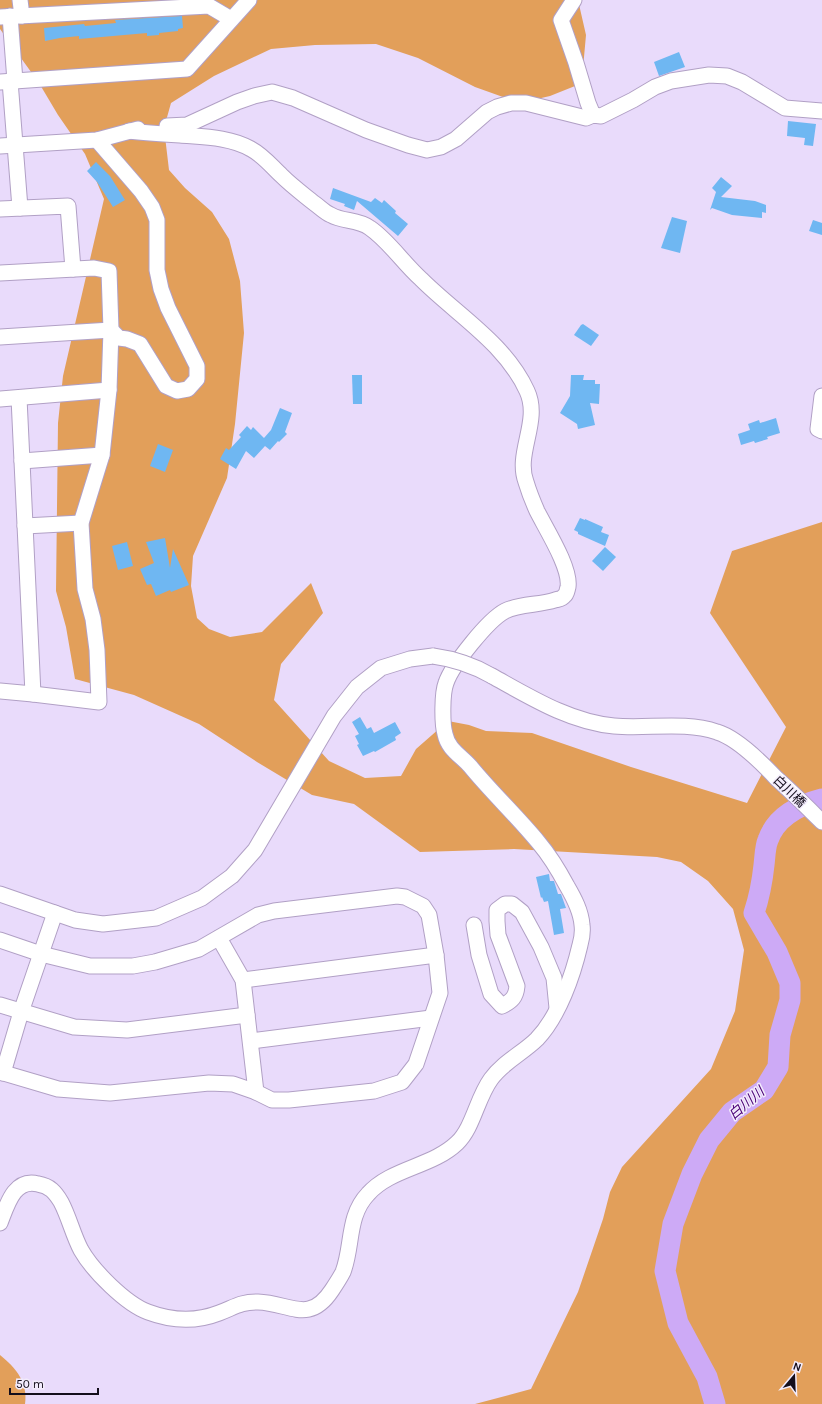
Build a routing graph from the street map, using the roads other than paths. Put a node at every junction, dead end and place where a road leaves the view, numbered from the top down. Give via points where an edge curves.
1 (20, 0) edge
2 (249, 0) edge
3 (574, 0) edge
4 (11, 16) edge
5 (231, 19) junction
6 (8, 81) edge
7 (822, 111) edge
8 (593, 115) junction
9 (129, 131) junction
10 (97, 140) junction
11 (7, 145) edge
12 (20, 208) junction
13 (0, 209) edge
14 (73, 269) junction
15 (0, 273) edge
16 (111, 330) junction
17 (0, 337) edge
18 (109, 390) junction
19 (822, 396) edge
20 (0, 398) edge
21 (19, 398) junction
22 (822, 431) edge
23 (102, 456) junction
24 (22, 461) junction
25 (81, 523) junction
26 (25, 526) junction
27 (0, 691) edge
28 (33, 694) junction
29 (822, 822) edge
30 (0, 894) edge
31 (55, 913) junction
32 (474, 925) dead end
33 (219, 938) junction
34 (0, 940) edge
35 (40, 954) junction
36 (436, 956) junction
37 (243, 980) junction
38 (0, 1005) edge
39 (557, 1008) junction
40 (21, 1012) junction
41 (247, 1015) junction
42 (431, 1018) junction
43 (251, 1041) junction
44 (2, 1072) edge
45 (256, 1092) junction
46 (0, 1223) edge

1 - 4 street
2 - 5 street
3 - 8 street via 561,20
4 - 5 street via 209,6
4 - 6 street
5 - 6 street via 187,69
6 - 11 street
7 - 8 street via 785,108 742,82 726,76 709,75 671,81 601,116
8 - 9 street via 586,118 526,104 497,106 456,139 441,147 427,150 366,130 293,98 272,92 237,102 187,125
9 - 10 street
9 - 39 street via 221,139 250,148 332,216 362,223 373,230 420,279 497,347 514,368 526,390 531,402 531,418 521,469 536,509 564,566 568,592 564,597 546,603 507,609 474,641 445,683 444,731 450,748 463,758 540,843 576,903 583,928 581,940 563,998
10 - 11 street
10 - 16 street via 152,207 157,220 157,270 161,289 196,366 197,379 188,389 177,390 166,386 140,344 119,338
11 - 12 street
12 - 13 street
12 - 14 street via 68,206
14 - 15 street
14 - 16 street via 94,268 109,271
16 - 17 street
16 - 18 street
18 - 21 street
18 - 23 street
19 - 22 street via 818,429
20 - 21 street
21 - 24 street
23 - 24 street
23 - 25 street
24 - 26 street
25 - 26 street
25 - 28 street via 85,589 93,619 97,650 99,702
26 - 28 street
27 - 28 street
29 - 31 street, 白川橋, bridge via 759,760 717,732 695,727 614,726 579,719 549,707 467,664 451,658 433,656 410,659 381,668 357,687 320,738 255,850 232,876 202,898 156,918 103,924 75,920
30 - 31 street, 白川橋
31 - 35 street
32 - 39 street via 479,956 491,994 502,1006 510,1002 516,994 517,986 498,935 497,910 505,904 512,904 522,912 554,978
33 - 35 street via 176,957 133,966 90,966
33 - 36 street via 258,915 274,911 405,896 423,906 429,915
33 - 37 street
34 - 35 street
35 - 40 street
36 - 37 street
36 - 42 street via 440,993
37 - 41 street
38 - 40 street
39 - 46 street via 537,1039 496,1072 477,1104 469,1126 456,1144 446,1152 385,1180 369,1191 357,1208 342,1273 328,1296 320,1304 307,1310 296,1310 267,1302 249,1302 194,1320 152,1314 132,1305 96,1270 82,1252 63,1206 52,1189 32,1182 22,1184 9,1199
40 - 41 street via 74,1027 127,1030
40 - 44 street
41 - 43 street
42 - 43 street
42 - 45 street via 416,1064 402,1082 374,1091 289,1100 272,1100
43 - 45 street
44 - 45 street via 58,1089 110,1093 209,1083 233,1084

